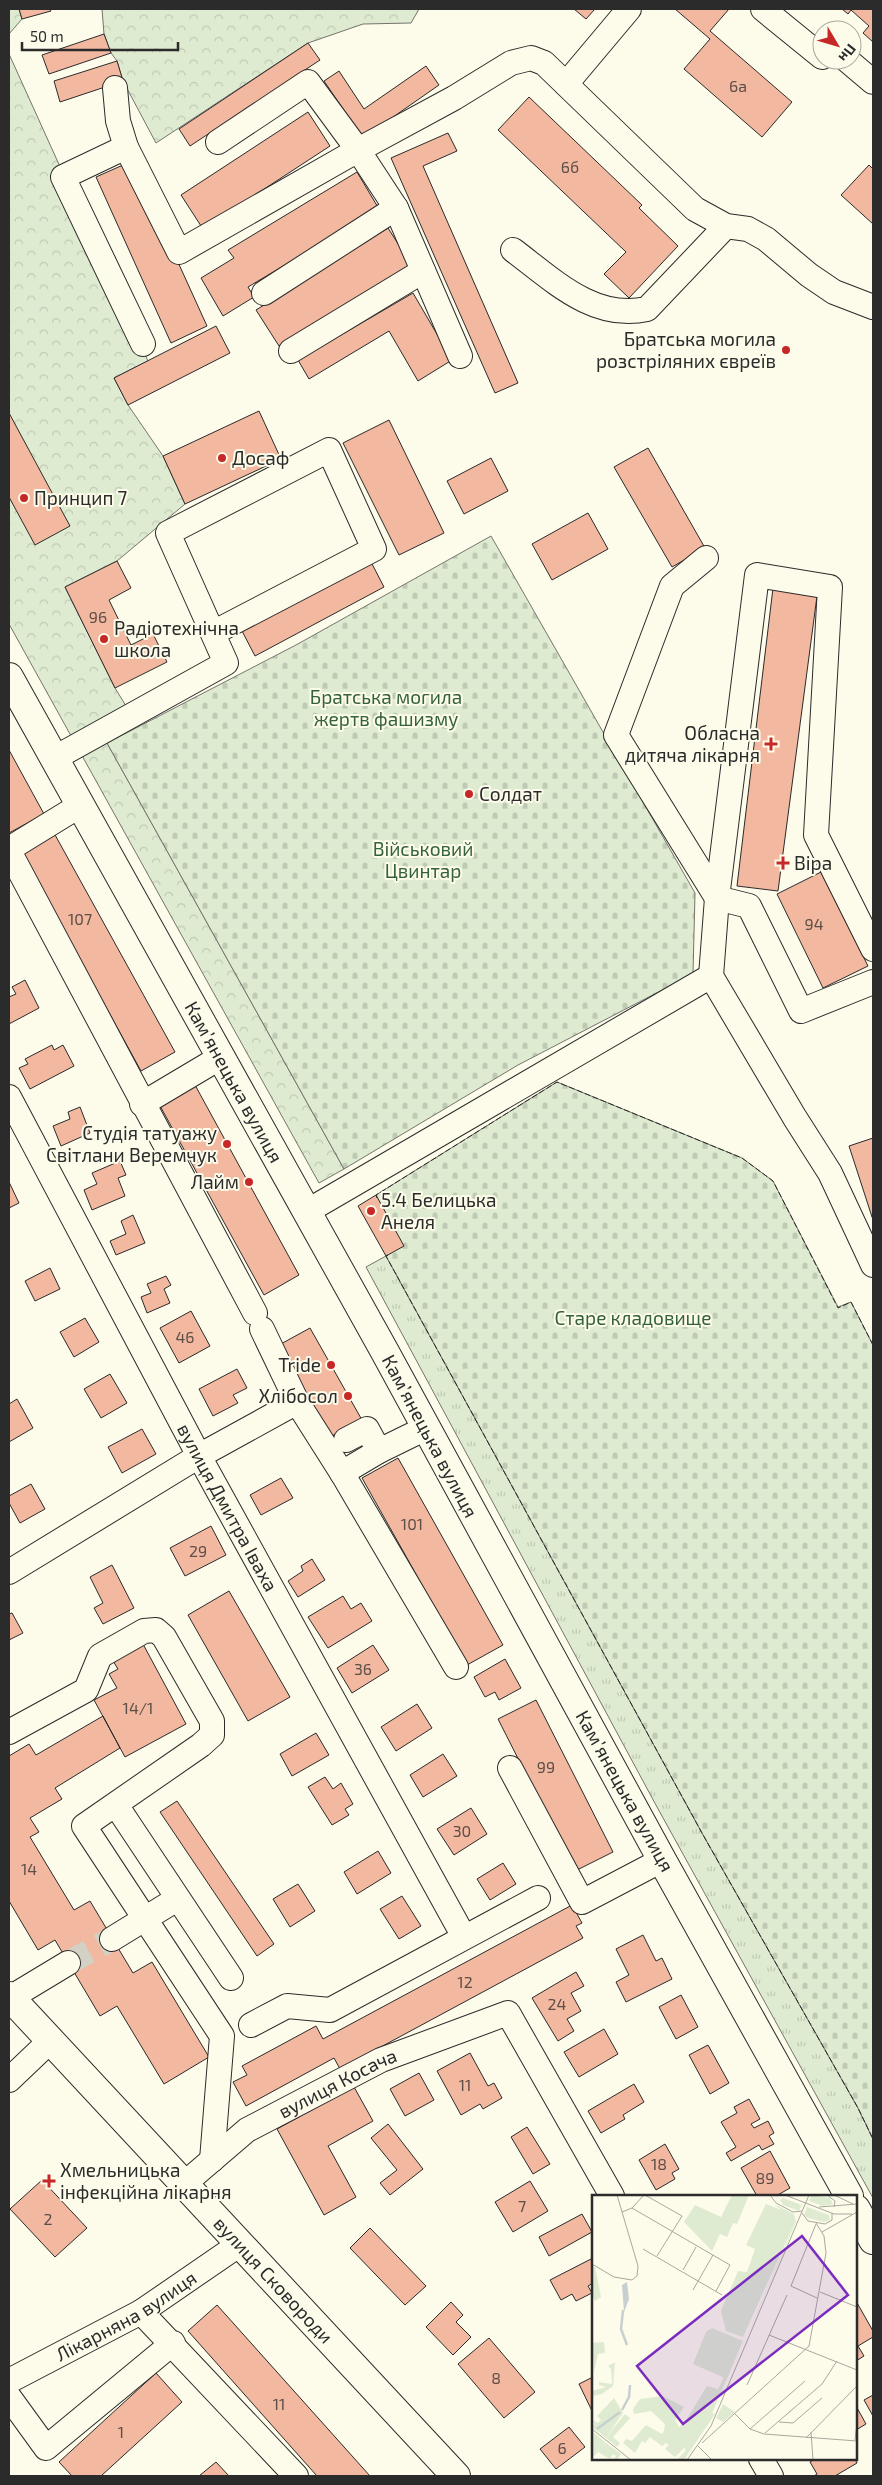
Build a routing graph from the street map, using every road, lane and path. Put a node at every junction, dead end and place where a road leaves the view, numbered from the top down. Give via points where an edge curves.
1 (629, 9) edge
2 (763, 9) edge
3 (812, 50) edge
4 (859, 70) edge
5 (873, 82) edge
6 (566, 84) junction
7 (115, 88) dead end
8 (218, 142) dead end
9 (126, 147) junction
10 (358, 150) junction
11 (396, 208) junction
12 (726, 226) junction
13 (513, 250) dead end
14 (423, 271) junction
15 (264, 294) dead end
16 (873, 307) edge
17 (143, 344) dead end
18 (291, 351) dead end
19 (460, 356) dead end
20 (706, 558) dead end
21 (213, 633) junction
22 (9, 677) edge
23 (53, 759) junction
24 (79, 806) junction
25 (9, 850) edge
26 (717, 898) junction
27 (873, 949) edge
28 (711, 976) junction
29 (873, 982) edge
30 (221, 1057) junction
31 (9, 1097) edge
32 (142, 1104) junction
33 (306, 1212) junction
34 (873, 1265) edge
35 (297, 1402) junction
36 (426, 1428) junction
37 (346, 1440) dead end
38 (379, 1451) junction
39 (200, 1456) junction
40 (342, 1473) junction
41 (9, 1572) edge
42 (456, 1667) dead end
43 (9, 1732) edge
44 (510, 1768) dead end
45 (116, 1805) junction
46 (662, 1860) junction
47 (538, 1898) dead end
48 (178, 1899) junction
49 (145, 1920) junction
50 (464, 1937) junction
51 (112, 1938) tunnel mouth
52 (68, 1963) tunnel mouth
53 (231, 1978) dead end
54 (9, 1997) edge
55 (251, 2025) dead end
56 (50, 2041) junction
57 (9, 2080) edge
58 (212, 2160) junction
59 (184, 2184) junction
60 (611, 2195) edge
61 (848, 2195) edge
62 (857, 2211) edge
63 (873, 2240) edge
64 (240, 2244) junction
65 (141, 2312) junction
66 (173, 2343) junction
67 (9, 2381) edge
68 (9, 2397) edge
69 (762, 2460) edge
70 (296, 2476) edge
71 (456, 2476) edge
72 (771, 2476) edge

1 - 6 street
2 - 3 street
4 - 5 street
6 - 10 street via 544,63 531,58 511,63
6 - 12 street via 695,210
7 - 9 street via 118,121
8 - 10 street via 308,82
9 - 10 street via 179,252
9 - 17 street via 63,177
10 - 11 street
11 - 14 street
11 - 15 street
12 - 13 street via 647,309 630,313 613,312 591,304
12 - 16 street via 754,232 834,292
14 - 18 street
14 - 19 street
20 - 26 street via 672,586 616,735
21 - 21 street via 168,533 329,450 374,549
21 - 23 street via 226,663
22 - 23 main road, Камʼянецька вулиця
23 - 24 main road, Камʼянецька вулиця
24 - 25 street
24 - 30 main road, Камʼянецька вулиця
25 - 32 street
26 - 27 street via 757,575 836,587 816,835
26 - 28 street
26 - 29 street via 749,906 801,1011
28 - 33 street
28 - 34 street via 830,1173
30 - 32 street
30 - 33 main road, Камʼянецька вулиця
31 - 39 street, вулиця Дмитра Іваха
32 - 35 street via 258,1321
33 - 36 main road, Камʼянецька вулиця
35 - 39 street
35 - 40 street
36 - 38 street
36 - 46 main road, Камʼянецька вулиця
37 - 38 street via 367,1429
38 - 40 street
39 - 41 street
39 - 50 street, вулиця Дмитра Іваха
40 - 42 street
43 - 45 street via 86,1690 100,1656 144,1631 156,1630 164,1637 212,1721 212,1734 201,1746
44 - 46 street via 582,1902
45 - 48 street
45 - 49 street via 84,1826
46 - 61 main road, Камʼянецька вулиця
47 - 50 street
48 - 49 street
48 - 53 street
49 - 51 street
49 - 58 street via 222,2036
50 - 55 street via 330,2010 287,2006
52 - 54 street
54 - 56 main road, вулиця Сковороди
56 - 57 street
56 - 59 main road, вулиця Сковороди
58 - 59 street, вулиця Косача
58 - 60 street, вулиця Косача via 247,2130 381,2060 508,2013
59 - 64 main road, вулиця Сковороди
62 - 63 main road
64 - 65 street, Лікарняна вулиця
64 - 71 main road, вулиця Сковороди
65 - 66 street
65 - 67 street, Лікарняна вулиця
66 - 68 street via 46,2448
66 - 70 street
69 - 72 street

